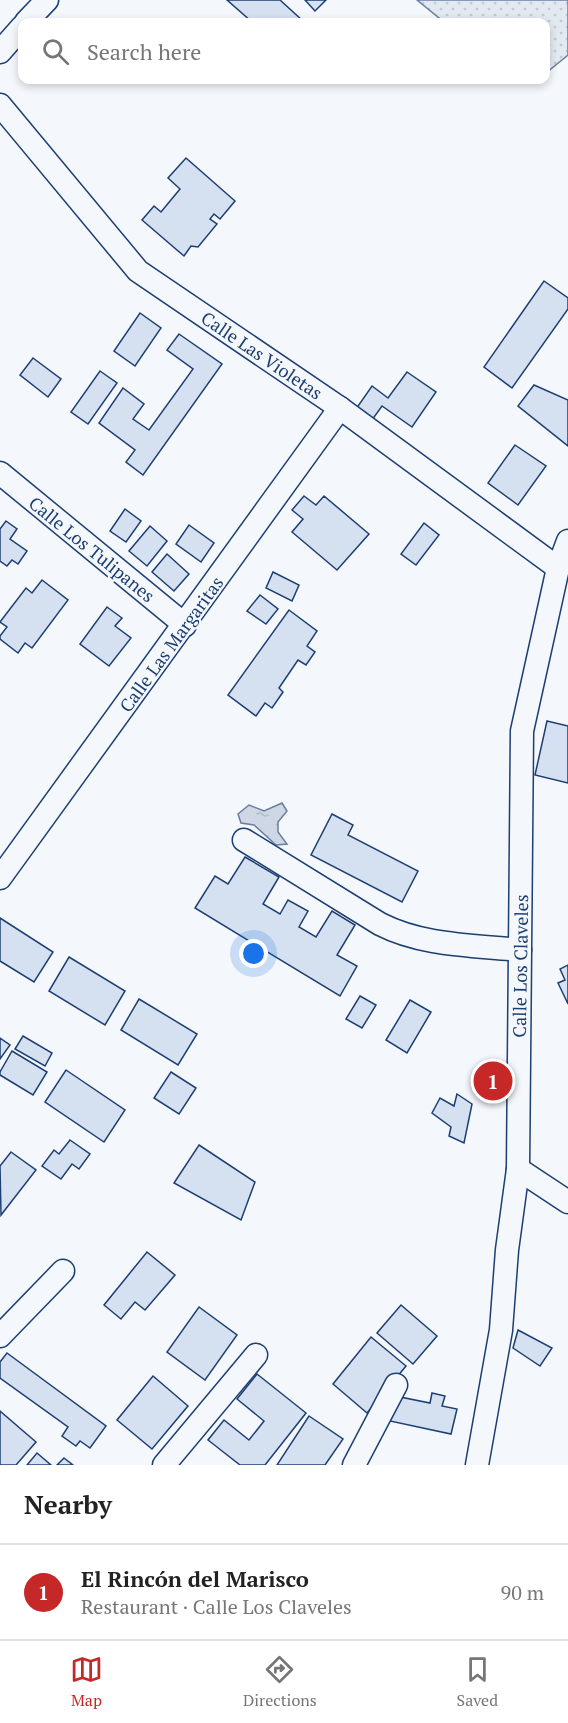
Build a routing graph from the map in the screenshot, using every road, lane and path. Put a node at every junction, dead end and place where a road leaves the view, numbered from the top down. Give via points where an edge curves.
1 (47, 0) edge
2 (30, 18) edge
3 (18, 32) edge
4 (0, 52) edge
5 (0, 105) edge
6 (340, 408) junction
7 (0, 473) edge
8 (568, 541) edge
9 (558, 568) junction
10 (185, 624) junction
11 (244, 840) dead end
12 (0, 878) edge
13 (520, 950) junction
14 (518, 1169) junction
15 (568, 1202) edge
16 (63, 1271) dead end
17 (0, 1336) edge
18 (256, 1355) dead end
19 (396, 1385) dead end
20 (164, 1465) edge
21 (354, 1465) edge
22 (477, 1465) edge

1 - 2 street
3 - 4 street
5 - 6 street, Calle Las Violetas via 138,270
6 - 9 street, Calle Las Violetas
6 - 10 street, Calle Las Margaritas
7 - 10 street, Calle Los Tulipanes
8 - 9 street, Calle Los Claveles
9 - 13 street, Calle Los Claveles via 522,731
10 - 12 street, Calle Las Margaritas
11 - 13 street via 399,934 420,940
13 - 14 street, Calle Los Claveles
14 - 15 street
14 - 22 street, Calle Los Claveles via 501,1330
16 - 17 street
18 - 20 street
19 - 21 street

